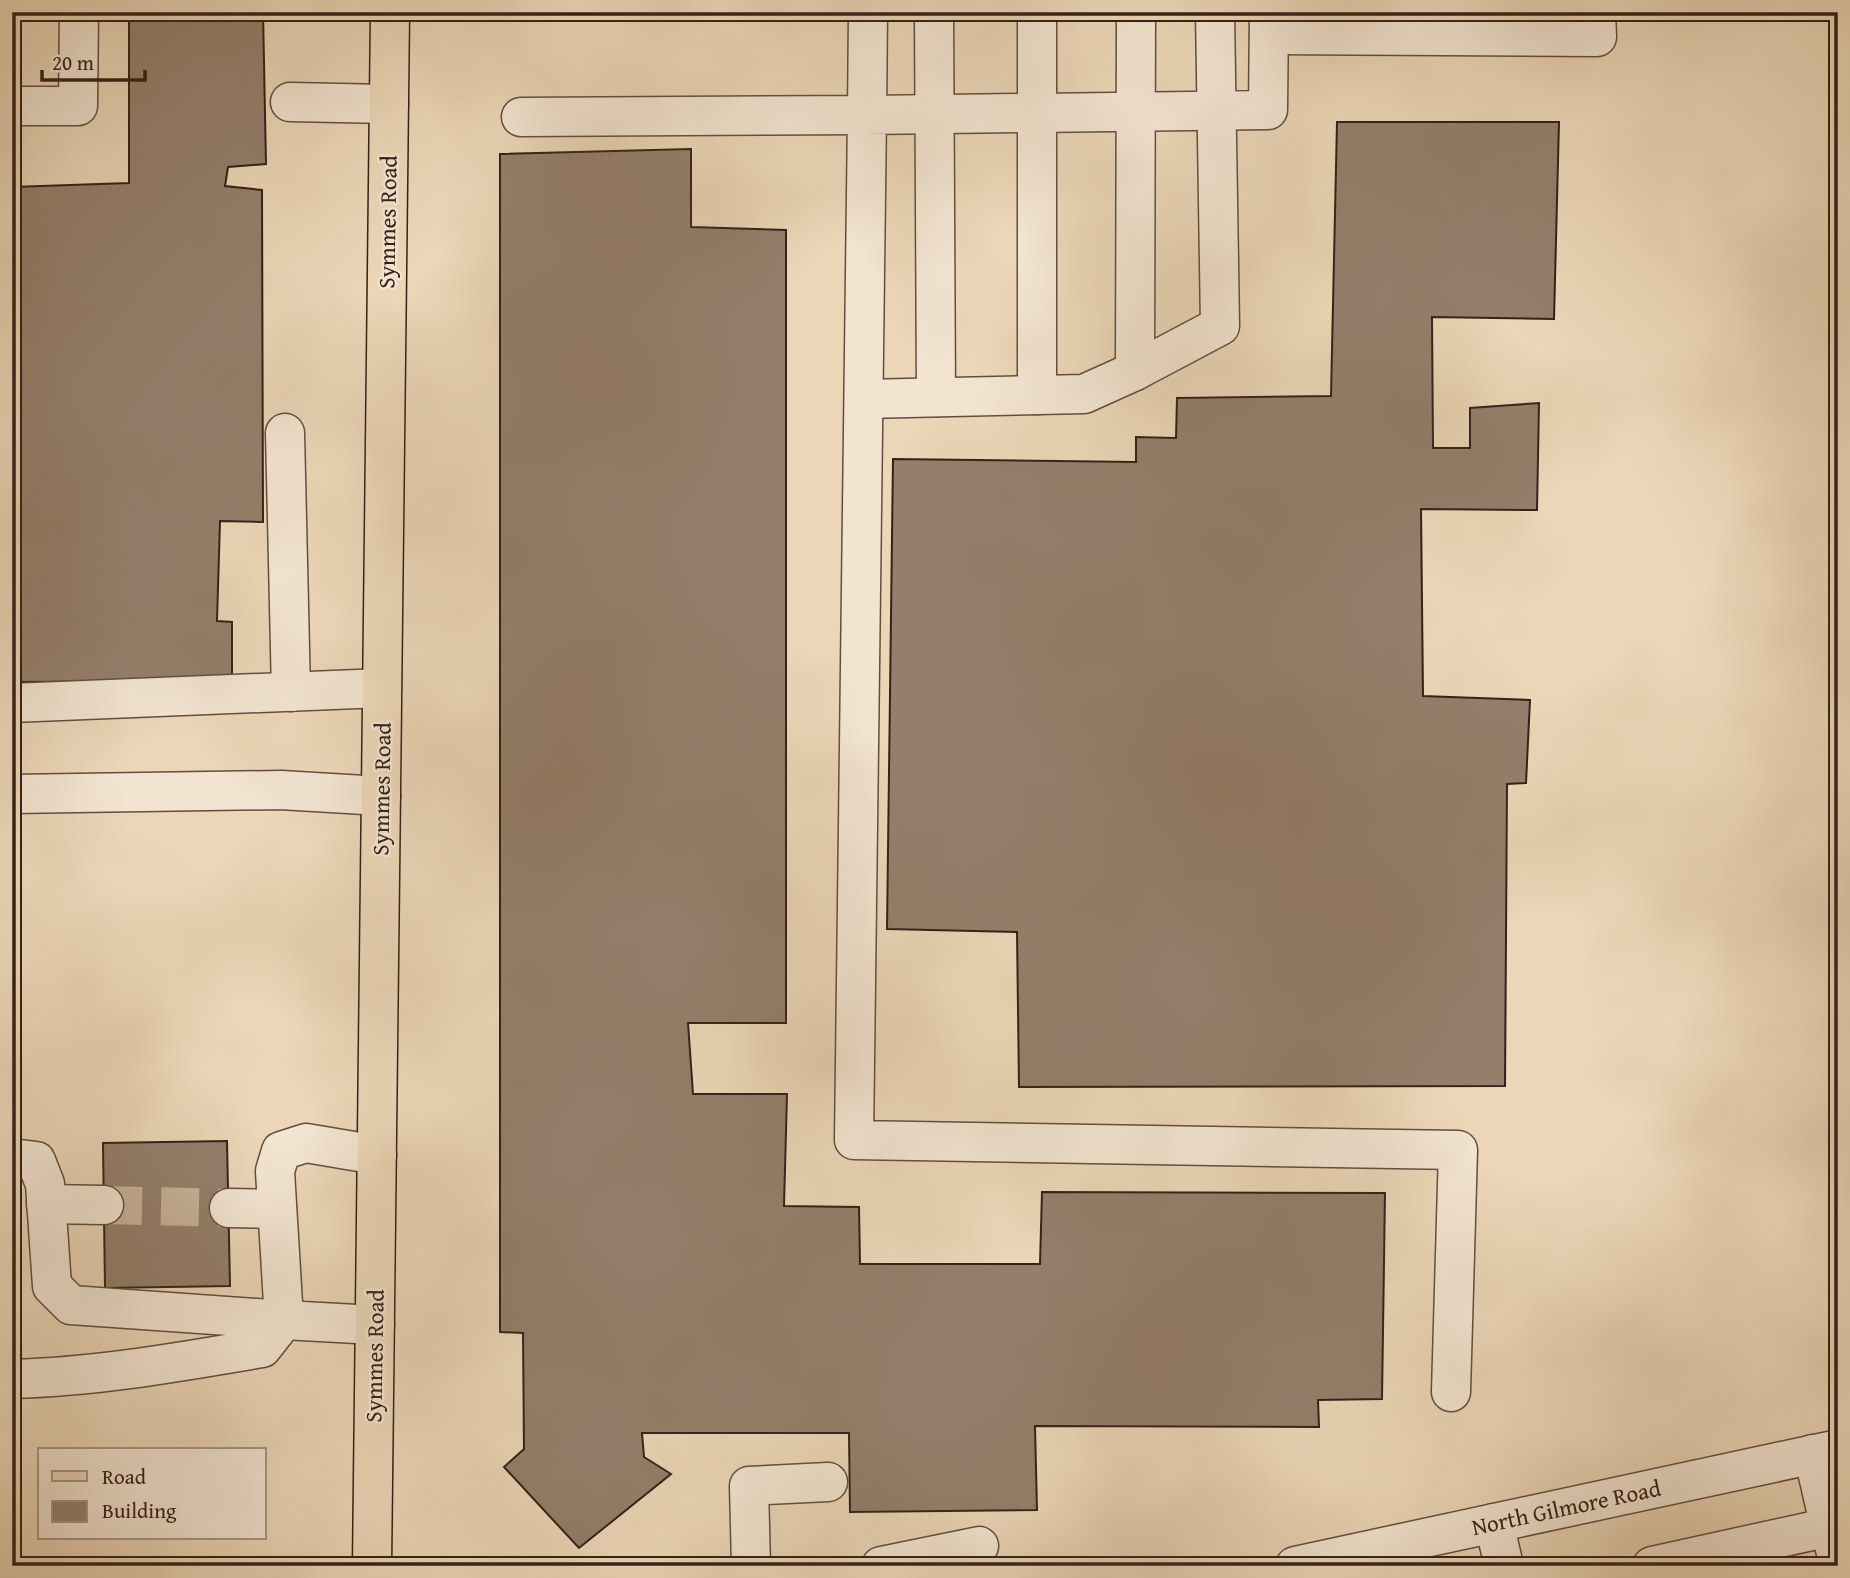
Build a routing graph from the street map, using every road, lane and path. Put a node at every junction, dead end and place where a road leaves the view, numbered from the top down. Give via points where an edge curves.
1 (79, 12) edge
2 (390, 12) edge
3 (868, 12) edge
4 (934, 12) edge
5 (1037, 12) edge
6 (1136, 12) edge
7 (1215, 12) edge
8 (1596, 12) edge
9 (1269, 24) edge
10 (290, 102) dead end
11 (389, 103) junction
12 (12, 106) edge
13 (1137, 111) junction
14 (1215, 111) junction
15 (1037, 113) junction
16 (934, 114) junction
17 (867, 115) junction
18 (521, 117) dead end
19 (1135, 371) junction
20 (1037, 395) junction
21 (936, 397) junction
22 (864, 399) junction
23 (285, 433) dead end
24 (382, 688) junction
25 (291, 692) junction
26 (12, 703) edge
27 (12, 794) edge
28 (381, 796) junction
29 (377, 1155) junction
30 (12, 1158) edge
31 (46, 1204) junction
32 (104, 1205) tunnel mouth
33 (229, 1208) tunnel mouth
34 (277, 1209) junction
35 (284, 1320) junction
36 (374, 1325) junction
37 (12, 1379) edge
38 (1451, 1392) dead end
39 (1826, 1452) edge
40 (828, 1482) dead end
41 (1494, 1523) junction
42 (1834, 1544) edge
43 (979, 1546) dead end
44 (372, 1566) edge
45 (751, 1566) edge
46 (881, 1566) edge
47 (1294, 1566) edge
48 (1504, 1566) edge
49 (1652, 1566) edge

1 - 12 street via 78,106
2 - 11 main road, Symmes Road
3 - 17 street
4 - 16 street
5 - 15 street
6 - 13 street
7 - 14 street
8 - 9 street via 1597,37
9 - 14 street via 1268,110
10 - 11 street
11 - 24 main road, Symmes Road
13 - 14 street
13 - 15 street
13 - 19 street
14 - 19 street via 1220,326
15 - 16 street
15 - 20 street
16 - 17 street
16 - 21 street
17 - 18 street
17 - 22 street
19 - 20 street via 1084,394
20 - 21 street
21 - 22 street
22 - 38 street via 854,1140 1458,1150
23 - 25 street
24 - 25 street
24 - 28 main road, Symmes Road
25 - 26 street
27 - 28 street via 281,790
28 - 29 main road, Symmes Road
29 - 34 street via 306,1143 281,1151 275,1171
29 - 36 main road, Symmes Road
30 - 31 street via 36,1161 45,1184
31 - 32 street
31 - 35 street via 52,1286 71,1304
33 - 34 street
34 - 35 street
35 - 36 street
35 - 37 street via 262,1348 148,1366
36 - 44 main road, Symmes Road
39 - 41 street, North Gilmore Road
39 - 42 street
40 - 45 street via 749,1486
41 - 47 street, North Gilmore Road
41 - 48 street
42 - 49 street
43 - 46 street

